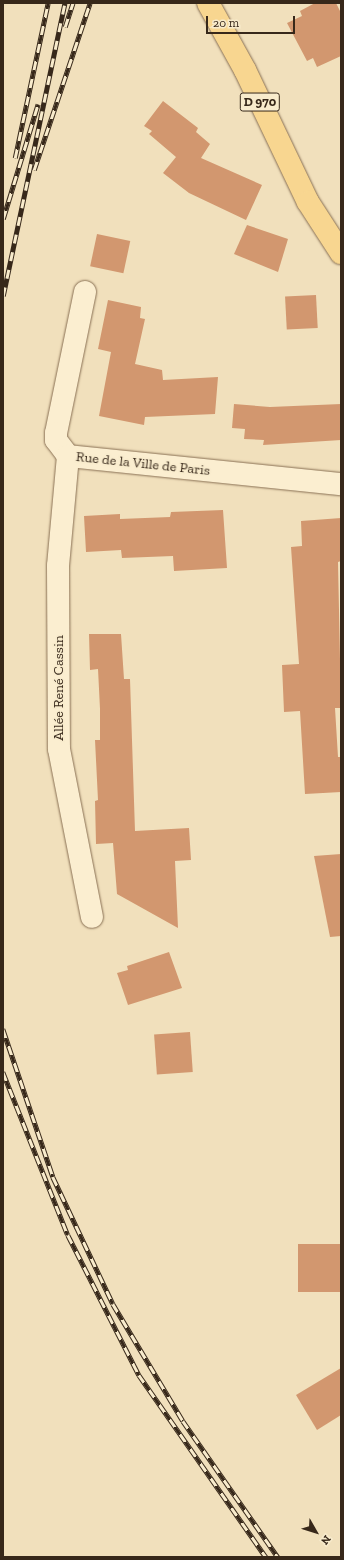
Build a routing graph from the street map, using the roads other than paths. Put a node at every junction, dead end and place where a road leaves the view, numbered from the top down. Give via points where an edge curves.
1 (208, 3) edge
2 (341, 253) edge
3 (85, 292) dead end
4 (68, 456) junction
5 (341, 484) edge
6 (92, 917) dead end

1 - 2 main road, D 970 via 245,70 308,202
3 - 4 street, Rue de la Ville de Paris via 56,433 56,440
4 - 5 street, Rue de la Ville de Paris
4 - 6 street, Allée René Cassin via 58,566 59,749

